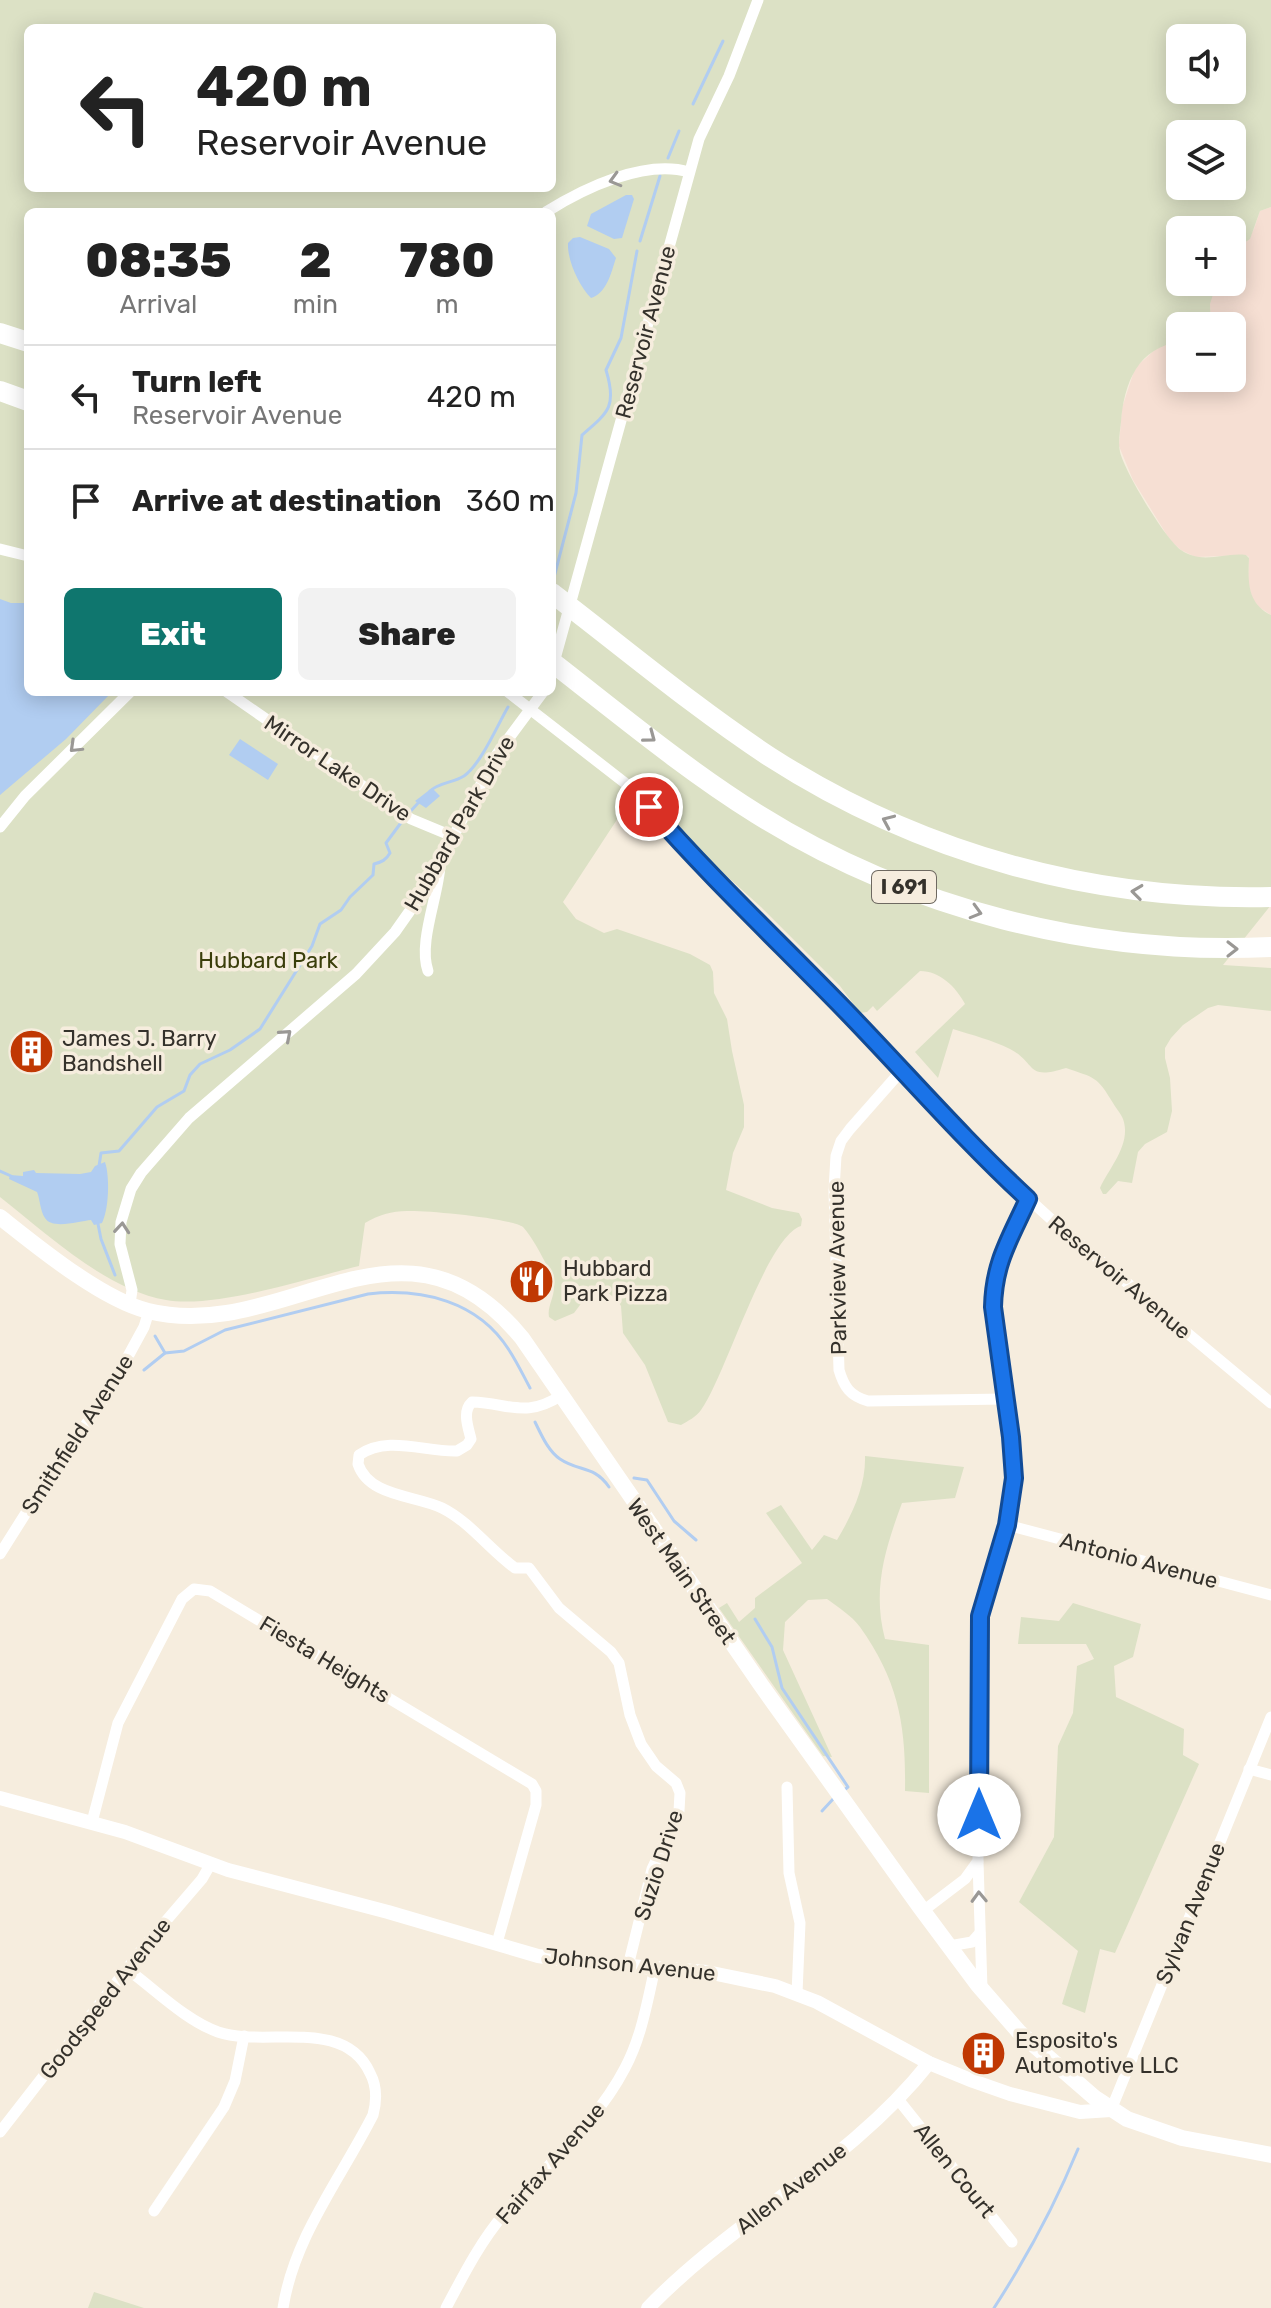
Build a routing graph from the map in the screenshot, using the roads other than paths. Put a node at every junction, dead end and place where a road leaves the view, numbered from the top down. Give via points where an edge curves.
1 (758, 0) edge
2 (689, 172) junction
3 (553, 208) edge
4 (0, 333) edge
5 (24, 341) edge
6 (0, 391) edge
7 (24, 400) edge
8 (0, 549) edge
9 (24, 555) edge
10 (556, 596) edge
11 (556, 655) edge
12 (556, 665) edge
13 (126, 696) edge
14 (233, 696) edge
15 (513, 696) edge
16 (540, 696) edge
17 (530, 709) junction
18 (0, 827) edge
19 (452, 836) junction
20 (441, 859) junction
21 (1271, 897) edge
22 (1271, 947) edge
23 (428, 971) dead end
24 (902, 1070) junction
25 (1028, 1199) junction
26 (0, 1217) edge
27 (130, 1304) junction
28 (149, 1311) junction
29 (562, 1395) junction
30 (1006, 1399) junction
31 (1271, 1403) edge
32 (1007, 1525) junction
33 (0, 1554) edge
34 (1271, 1595) edge
35 (1271, 1717) edge
36 (1249, 1769) junction
37 (1271, 1775) edge
38 (787, 1787) dead end
39 (0, 1798) edge
40 (92, 1822) junction
41 (978, 1861) junction
42 (210, 1865) junction
43 (923, 1911) junction
44 (980, 1933) junction
45 (497, 1943) junction
46 (949, 1946) junction
47 (628, 1966) junction
48 (655, 1968) junction
49 (127, 1969) junction
50 (982, 1989) junction
51 (797, 1993) junction
52 (244, 2036) junction
53 (929, 2063) junction
54 (897, 2098) junction
55 (1111, 2110) junction
56 (0, 2132) edge
57 (1271, 2155) edge
58 (154, 2211) dead end
59 (1012, 2242) dead end
60 (654, 2306) edge
61 (283, 2308) edge
62 (446, 2308) edge

1 - 2 street, Reservoir Avenue
2 -> 3 street via 669,168 615,179
2 - 11 street, Reservoir Avenue
4 - 5 highway
6 - 7 highway
8 - 9 street
21 -> 10 highway, I 691 via 1197,897 1107,888 1015,867 936,841 855,805 780,763
12 -> 22 highway, I 691 via 766,819 849,864 921,894 1009,921 1099,939 1195,948
13 -> 18 street
14 - 19 street, Mirror Lake Drive via 411,819
15 - 17 street, Reservoir Avenue
16 - 17 street
17 - 19 street, Hubbard Park Drive via 507,738
17 - 24 street, Reservoir Avenue via 634,790
19 - 20 street, Hubbard Park Drive
20 - 23 street via 424,951
27 -> 20 street, Hubbard Park Drive via 121,1222 141,1173 189,1118 367,964 412,909
24 - 25 street, Reservoir Avenue
24 - 30 street, Parkview Avenue via 850,1129 836,1156 839,1370 848,1391 868,1401
25 - 30 street via 1002,1253 993,1288
25 - 31 street, Reservoir Avenue
26 - 27 main road, West Main Street
27 - 28 main road, West Main Street
28 - 29 main road, West Main Street via 215,1313 380,1274 423,1274 460,1286 494,1308
28 - 33 street, Smithfield Avenue via 108,1393
29 - 43 main road, West Main Street
29 - 47 street, Suzio Drive via 523,1410 472,1402 466,1413 471,1439 457,1451 386,1444 366,1450 358,1464 365,1478 380,1488 442,1508 515,1568 529,1568 559,1608 619,1663 641,1744 680,1793 679,1811 652,1869
30 - 32 street via 1014,1478
32 - 34 street, Antonio Avenue
32 - 41 street via 980,1616
35 - 36 street, Sylvan Avenue
36 - 37 street
36 - 55 street, Sylvan Avenue
38 - 51 street via 789,1873 800,1923
39 - 40 street, Johnson Avenue
40 - 42 street, Johnson Avenue
40 - 45 street, Fiesta Heights via 124,1711 182,1599 194,1589 210,1591 532,1784 536,1805
41 - 43 street via 965,1879
44 -> 41 street
42 - 45 street, Johnson Avenue
42 - 49 street, Goodspeed Avenue
43 - 46 main road, West Main Street
44 - 46 street via 972,1942
44 - 50 street
45 - 47 street, Johnson Avenue via 549,1958
46 - 50 main road, West Main Street
47 - 48 street, Johnson Avenue
48 - 51 street, Johnson Avenue via 726,1974
48 - 62 street, Fairfax Avenue via 642,2026 625,2068 595,2115 502,2216
49 - 52 street via 205,2027
49 - 56 street, Goodspeed Avenue
50 - 55 main road, West Main Street via 1029,2040
51 - 53 street, Johnson Avenue
52 - 58 street via 224,2107
52 - 61 street via 325,2039 350,2049 366,2065 376,2090 373,2115 301,2245
53 - 54 street, Allen Avenue
53 - 55 street, Johnson Avenue via 1064,2109
54 - 59 street, Allen Court
54 - 60 street, Allen Avenue via 833,2158 720,2243
55 - 57 main road, West Main Street via 1162,2133

